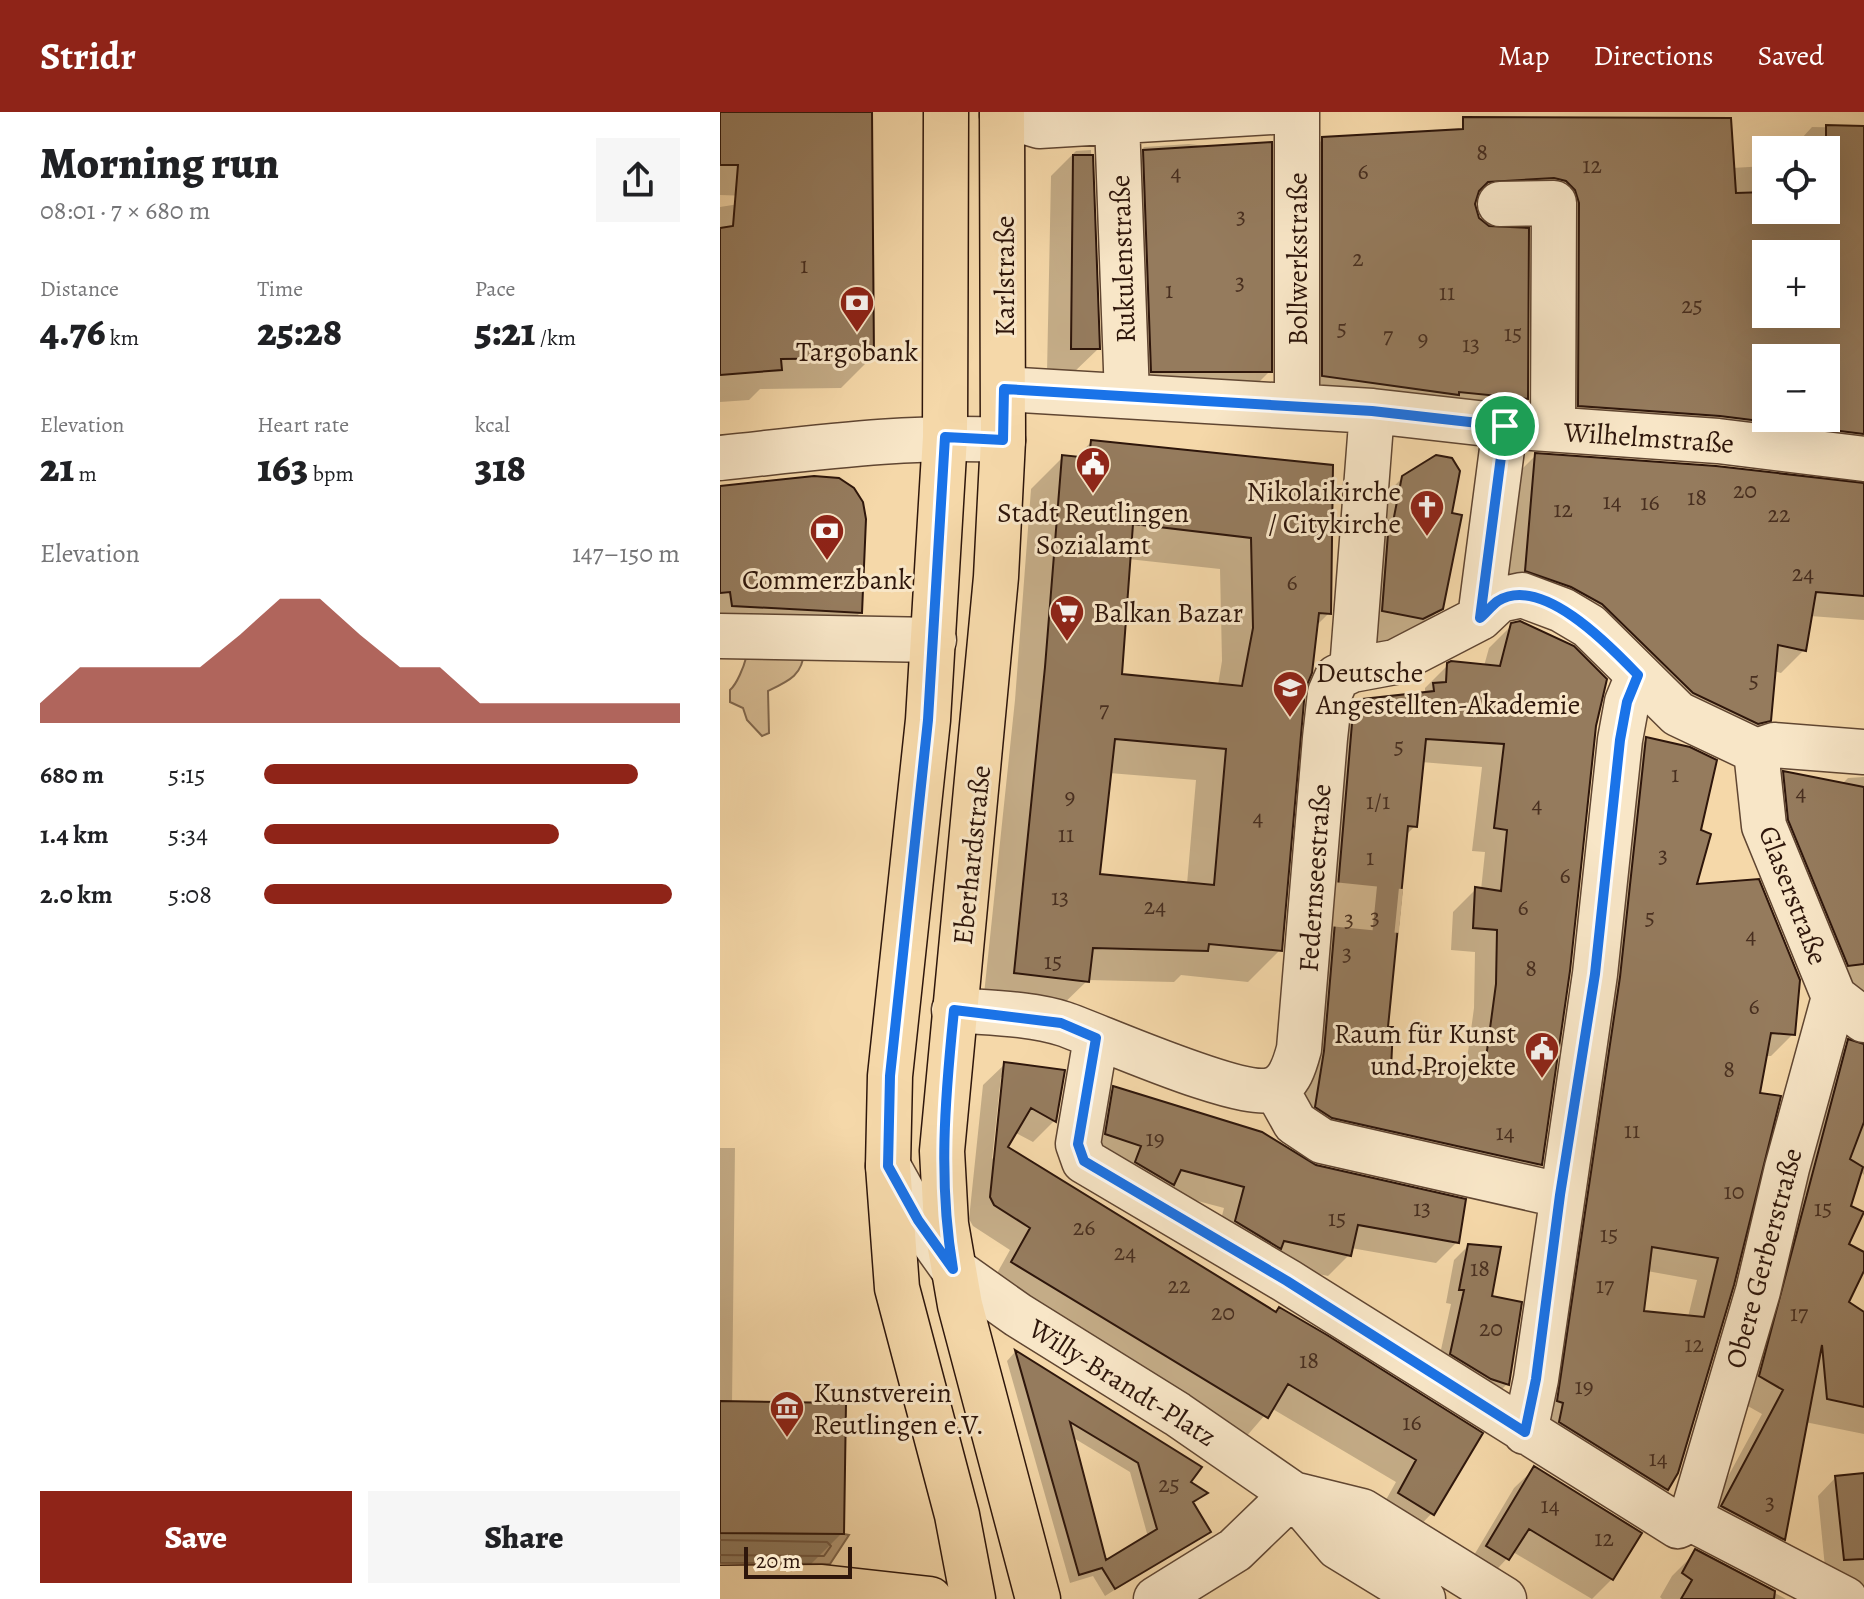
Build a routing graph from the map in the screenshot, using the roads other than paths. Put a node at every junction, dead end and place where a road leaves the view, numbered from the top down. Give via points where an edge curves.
1 (946, 112) edge
2 (1273, 112) edge
3 (1002, 114) edge
4 (1117, 122) junction
5 (1500, 204) dead end
6 (1004, 389) junction
7 (1127, 396) junction
8 (1297, 406) junction
9 (1372, 411) junction
10 (1505, 426) junction
11 (1553, 429) junction
12 (945, 437) junction
13 (1003, 440) junction
14 (720, 458) edge
15 (1864, 459) edge
16 (1480, 618) junction
17 (720, 636) edge
18 (934, 640) junction
19 (1352, 670) junction
20 (1638, 675) junction
21 (1756, 751) junction
22 (1864, 752) edge
23 (1849, 1008) edge
24 (954, 1010) junction
25 (1096, 1038) junction
26 (1276, 1089) junction
27 (888, 1166) junction
28 (1560, 1195) junction
29 (953, 1269) junction
30 (1525, 1432) junction
31 (1293, 1494) junction
32 (1691, 1519) junction
33 (720, 1588) edge
34 (930, 1599) edge
35 (973, 1599) edge
36 (1038, 1599) edge
37 (1156, 1599) edge
38 (1423, 1599) edge
39 (1504, 1599) edge
40 (1845, 1599) edge

1 - 12 main road, Karlstraße
2 - 4 street
2 - 8 street, Bollwerkstraße
3 - 4 street via 1039,126
3 - 6 main road, Karlstraße
4 - 7 street, Rukulenstraße
5 - 11 street via 1554,203
6 - 7 street, Wilhelmstraße
6 - 13 main road, Karlstraße
7 - 8 street, Wilhelmstraße
8 - 9 street, Wilhelmstraße
9 - 10 street, Wilhelmstraße
9 - 19 street
10 - 11 street, Wilhelmstraße
10 - 16 street
11 - 15 street, Wilhelmstraße
12 - 13 street
12 - 14 street via 857,441
12 - 18 main road, Eberhardstraße
13 - 24 main road, Eberhardstraße via 983,743
16 - 19 street via 1395,662
16 - 20 street via 1499,600 1522,595 1589,626
17 - 18 street
18 - 27 main road, Eberhardstraße via 890,1076
19 - 26 street, Federnseestraße via 1337,677 1330,693 1321,903 1299,1049 1287,1079
20 - 21 street via 1678,714
20 - 28 street via 1620,740 1595,974
21 - 22 street via 1774,745
21 - 23 street, Glaserstraße via 1764,826
23 - 32 street, Obere Gerberstraße via 1787,1168 1758,1291
24 - 25 street via 1061,1023
24 - 29 main road, Eberhardstraße via 942,1151
25 - 26 street via 1212,1079 1260,1092
25 - 30 street via 1078,1144 1084,1161 1287,1281
26 - 28 street via 1295,1123 1322,1141
27 - 29 street, Eberhardstraße
27 - 35 main road, Eberhardstraße via 897,1288 957,1515
28 - 30 street
29 - 31 street, Willy-Brandt-Platz
29 - 36 main road, Eberhardstraße
30 - 32 street via 1678,1526
31 - 37 street via 1235,1550
31 - 38 street, Willy-Brandt-Platz via 1338,1547
31 - 39 street, Willy-Brandt-Platz via 1362,1511
32 - 40 street
33 - 34 main road via 822,1587

